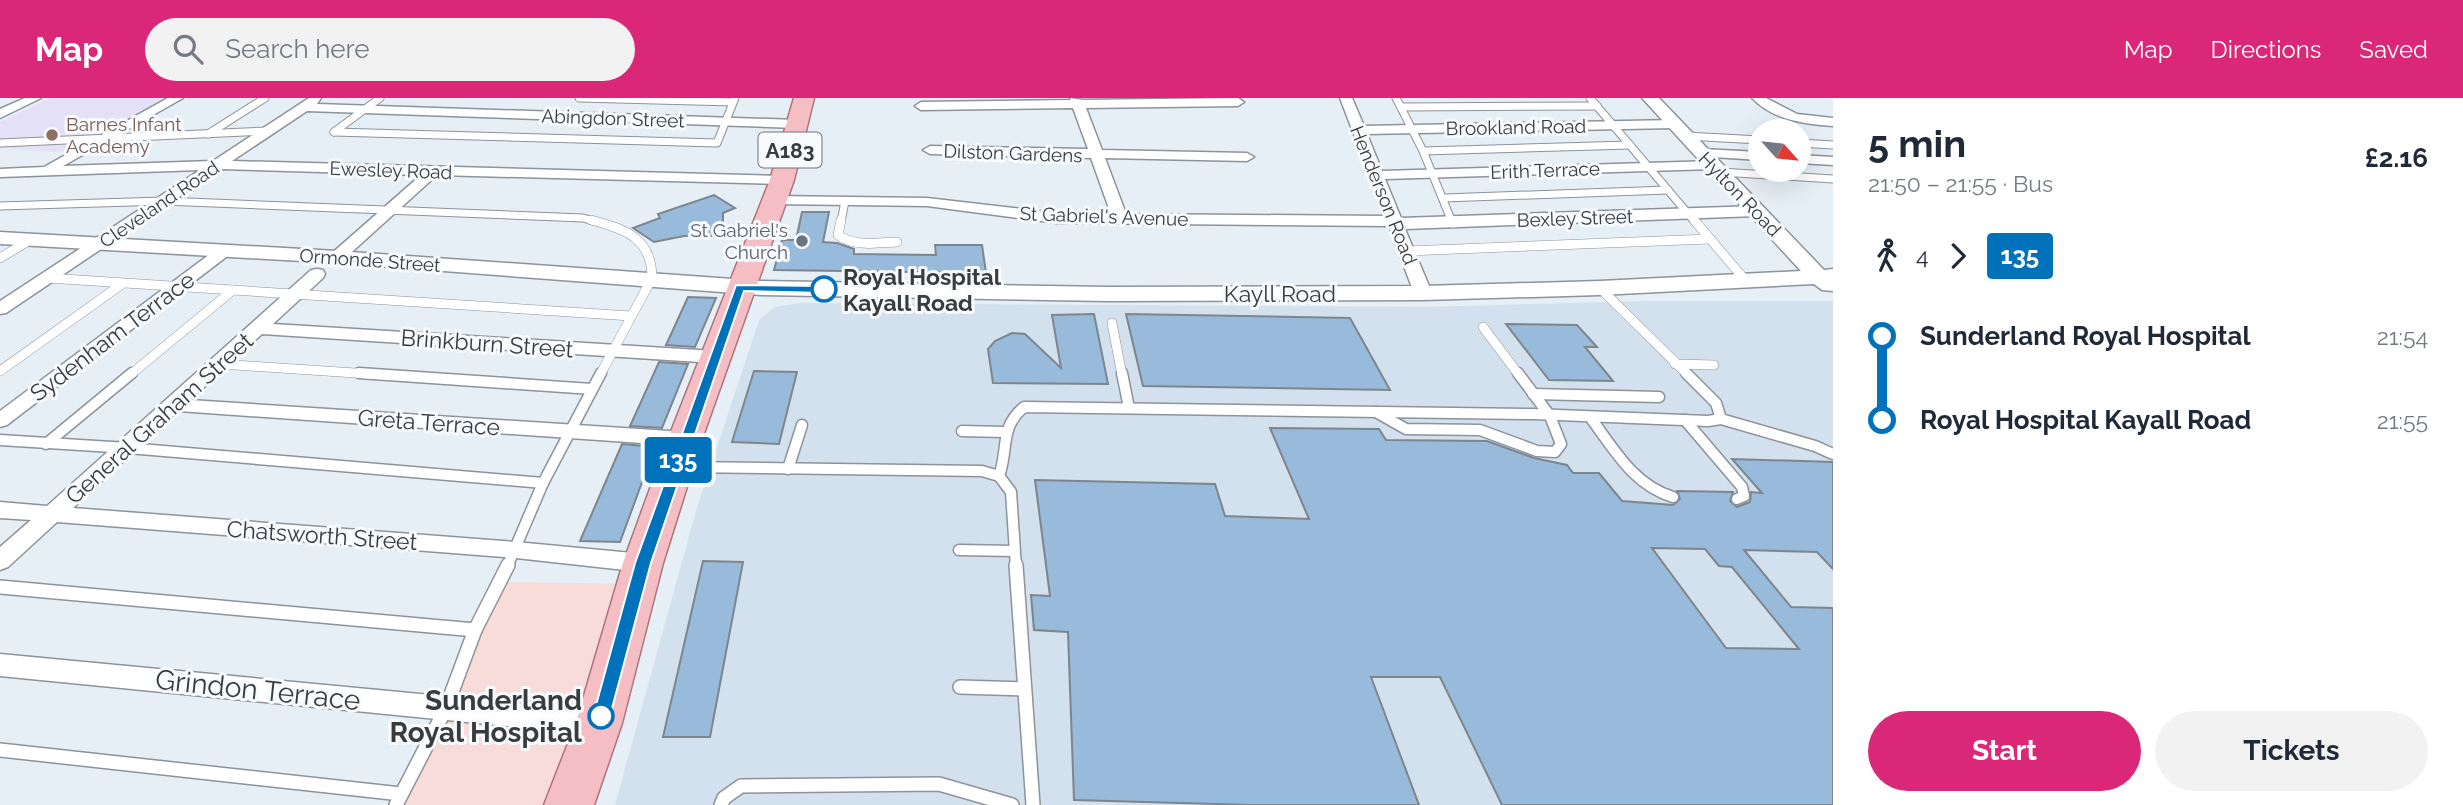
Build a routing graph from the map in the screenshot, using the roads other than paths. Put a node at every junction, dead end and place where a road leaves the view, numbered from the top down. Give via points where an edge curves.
1 (35, 98) edge
2 (177, 98) edge
3 (265, 98) edge
4 (318, 98) edge
5 (380, 98) edge
6 (579, 98) edge
7 (804, 98) edge
8 (1346, 98) edge
9 (1396, 98) edge
10 (1590, 98) edge
11 (1650, 98) edge
12 (1758, 98) edge
13 (734, 100) edge
14 (1077, 101) edge
15 (1238, 102) dead end
16 (921, 106) dead end
17 (1597, 106) junction
18 (304, 107) junction
19 (1402, 107) junction
20 (364, 110) junction
21 (0, 114) edge
22 (725, 122) junction
23 (1833, 122) edge
24 (797, 124) junction
25 (1613, 125) junction
26 (1357, 130) junction
27 (1411, 130) junction
28 (1680, 130) junction
29 (267, 131) junction
30 (208, 134) junction
31 (103, 139) junction
32 (1748, 139) edge
33 (0, 143) edge
34 (1811, 144) edge
35 (1630, 145) junction
36 (1833, 145) edge
37 (930, 150) dead end
38 (1423, 150) junction
39 (1095, 156) junction
40 (1247, 157) dead end
41 (1748, 158) edge
42 (1811, 160) edge
43 (1833, 161) edge
44 (1712, 163) junction
45 (218, 165) junction
46 (1648, 166) junction
47 (46, 171) junction
48 (433, 171) junction
49 (0, 173) edge
50 (1434, 174) junction
51 (1376, 175) junction
52 (1833, 179) edge
53 (778, 190) junction
54 (1668, 190) junction
55 (1444, 198) junction
56 (164, 201) junction
57 (845, 201) junction
58 (0, 206) edge
59 (388, 210) junction
60 (1757, 211) junction
61 (1688, 214) junction
62 (1120, 218) junction
63 (1393, 221) junction
64 (1453, 223) junction
65 (0, 238) edge
66 (1710, 239) junction
67 (30, 240) junction
68 (897, 242) dead end
69 (99, 243) junction
70 (224, 251) junction
71 (1407, 251) junction
72 (337, 257) junction
73 (0, 258) edge
74 (317, 274) dead end
75 (48, 278) junction
76 (652, 278) junction
77 (1828, 280) edge
78 (1746, 281) junction
79 (122, 284) junction
80 (740, 287) junction
81 (176, 288) junction
82 (1600, 288) junction
83 (233, 290) junction
84 (1423, 293) junction
85 (296, 294) junction
86 (0, 309) edge
87 (631, 316) junction
88 (1112, 323) dead end
89 (1483, 327) dead end
90 (258, 328) junction
91 (614, 352) junction
92 (715, 357) junction
93 (1675, 364) junction
94 (219, 365) junction
95 (1714, 365) dead end
96 (0, 371) edge
97 (592, 389) junction
98 (1533, 394) junction
99 (1659, 397) dead end
100 (173, 405) junction
101 (1129, 408) junction
102 (1375, 411) junction
103 (1550, 416) junction
104 (1590, 417) junction
105 (1721, 419) junction
106 (1685, 420) junction
107 (0, 421) edge
108 (802, 425) dead end
109 (962, 431) dead end
110 (571, 432) junction
111 (1004, 432) junction
112 (0, 440) edge
113 (46, 444) junction
114 (128, 448) junction
115 (680, 453) junction
116 (1833, 454) edge
117 (788, 469) junction
118 (999, 476) junction
119 (544, 483) junction
120 (1674, 497) dead end
121 (1737, 499) dead end
122 (0, 510) edge
123 (51, 514) junction
124 (516, 550) junction
125 (959, 550) dead end
126 (1014, 551) junction
127 (0, 561) edge
128 (643, 563) junction
129 (0, 587) edge
130 (475, 630) junction
131 (0, 665) edge
132 (960, 687) dead end
133 (1024, 689) junction
134 (446, 708) junction
135 (600, 723) junction
136 (0, 750) edge
137 (398, 800) edge
138 (569, 805) edge
139 (721, 805) edge
140 (1012, 805) edge
141 (1033, 805) edge

1 - 21 street
2 - 31 street
3 - 30 lane
4 - 18 street, Cleveland Road
5 - 20 lane
6 - 13 lane
7 - 24 main road, A183
8 - 26 street, Henderson Road
9 - 19 lane
10 - 17 lane
11 - 28 street, Hylton Road
12 - 23 street via 1790,117
13 - 22 lane
14 - 15 street
14 - 16 street
14 - 39 street
17 - 19 lane
17 - 25 lane
18 - 20 street, Abingdon Street
18 - 29 street, Cleveland Road
19 - 27 lane
20 - 22 street, Abingdon Street
20 - 22 lane via 334,132 717,143
22 - 24 street, Abingdon Street
24 - 53 main road, A183
25 - 27 street, Brookland Road
25 - 28 street, Brookland Road
25 - 35 lane
26 - 27 street, Brookland Road
26 - 51 street, Henderson Road
27 - 38 lane
28 - 32 lane
28 - 44 street, Hylton Road
29 - 30 lane
29 - 45 street, Cleveland Road
30 - 31 lane
31 - 33 lane
31 - 47 street
34 - 36 lane
35 - 38 lane
35 - 46 lane
37 - 39 street, Dilston Gardens
38 - 50 lane
39 - 40 street, Dilston Gardens
39 - 62 street
41 - 44 street, Erith Terrace
42 - 43 street
44 - 46 street, Erith Terrace
44 - 52 lane
44 - 60 street, Hylton Road
45 - 47 street, Ewesley Road
45 - 48 street, Ewesley Road
45 - 56 street, Cleveland Road
46 - 50 street, Erith Terrace
46 - 54 lane
47 - 49 street, Ewesley Road
48 - 53 street, Ewesley Road
48 - 59 street
50 - 51 street, Erith Terrace
50 - 55 lane
51 - 63 street, Henderson Road
53 - 57 street, St Gabriel's Avenue
53 - 80 main road, A183
54 - 55 lane
54 - 61 lane
55 - 64 lane
56 - 58 lane
56 - 59 lane
56 - 69 street, Cleveland Road
57 - 62 street, St Gabriel's Avenue via 927,202 1057,218
57 - 68 lane via 840,237 854,242
59 - 72 street
59 - 76 lane via 583,218 622,229 648,248 654,266
60 - 61 street, Bexley Street
60 - 77 street, Hylton Road
61 - 64 street, Bexley Street
61 - 66 lane
62 - 63 street, St Gabriel's Avenue
63 - 64 street, Bexley Street
63 - 71 street, Henderson Road
65 - 67 street, Ormonde Street
66 - 71 lane
66 - 78 lane
67 - 69 street, Ormonde Street
67 - 73 lane
69 - 70 street, Ormonde Street
69 - 75 street, Cleveland Road
70 - 72 street, Ormonde Street
70 - 81 street, Sydenham Terrace
71 - 84 street, Henderson Road
72 - 76 street, Ormonde Street
74 - 85 street, General Graham Street
75 - 79 lane
75 - 86 street, Cleveland Road
76 - 80 street, Ormonde Street
76 - 87 lane
77 - 78 street, Kayll Road
78 - 82 street, Kayll Road
79 - 81 lane
79 - 96 lane
80 - 84 street, Kayll Road via 1108,294
80 - 92 main road, A183
81 - 83 lane
81 - 107 street, Sydenham Terrace
82 - 84 street, Kayll Road
82 - 93 lane
83 - 85 lane
83 - 113 lane
85 - 87 lane
85 - 90 street, General Graham Street
87 - 91 lane
88 - 101 lane
89 - 98 lane
90 - 91 street, Brinkburn Street
90 - 94 street, General Graham Street
91 - 92 street, Brinkburn Street
91 - 97 lane
92 - 115 main road, A183
93 - 95 lane
93 - 105 lane via 1716,403
94 - 97 lane
94 - 100 street, General Graham Street
97 - 110 lane
98 - 99 lane
98 - 103 lane
100 - 110 street, Greta Terrace
100 - 114 street, General Graham Street
101 - 102 lane
101 - 111 lane via 1024,407 1013,415
102 - 103 lane
102 - 103 lane via 1401,428 1489,432 1541,454 1555,452 1561,444
103 - 104 lane
104 - 106 lane
104 - 120 lane via 1643,486
105 - 106 lane
105 - 116 lane
106 - 121 lane via 1742,487 1744,496
108 - 117 lane
109 - 111 lane
110 - 115 street, Greta Terrace
110 - 119 lane
111 - 118 lane via 1004,464
112 - 113 lane
113 - 114 lane
114 - 119 lane
114 - 123 street, General Graham Street
115 - 117 lane
115 - 128 main road, A183
117 - 118 lane via 982,471
118 - 126 lane via 1011,492
119 - 124 lane
122 - 123 street, Chatsworth Street
123 - 124 street, Chatsworth Street
123 - 127 street, General Graham Street
124 - 128 street, Chatsworth Street
124 - 130 lane
125 - 126 lane
126 - 133 lane
128 - 135 main road, A183
129 - 130 lane
130 - 134 lane
131 - 134 street, Grindon Terrace
132 - 133 lane
133 - 141 lane
134 - 135 street, Grindon Terrace
134 - 137 lane
135 - 138 main road, A183
136 - 137 lane
139 - 140 lane via 741,786 904,783 939,784

